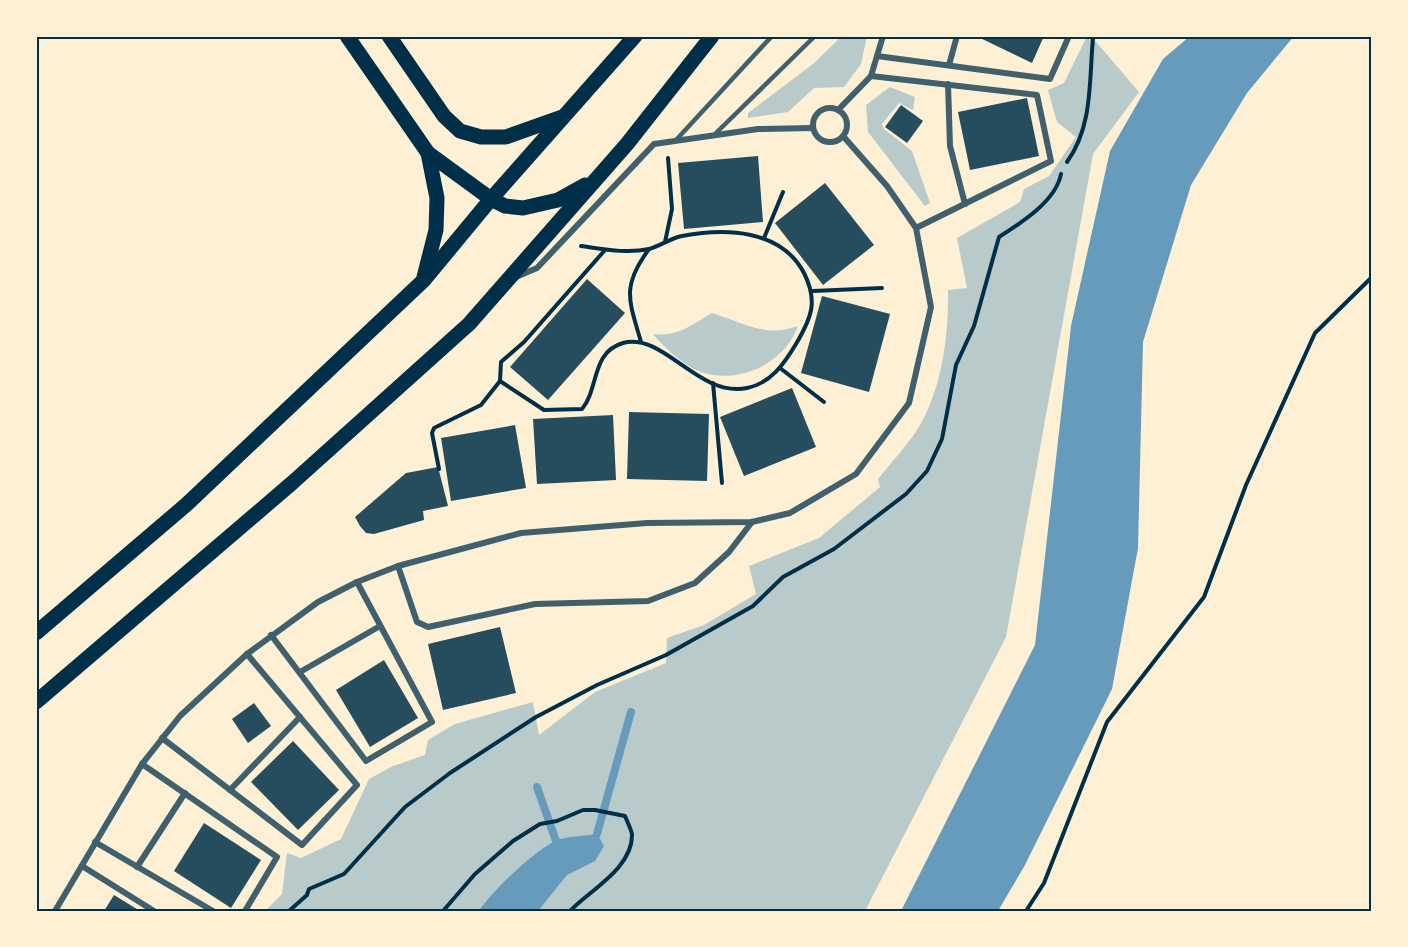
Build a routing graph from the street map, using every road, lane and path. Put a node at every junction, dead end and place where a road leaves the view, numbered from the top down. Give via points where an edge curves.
1 (347, 36) edge
2 (389, 36) edge
3 (635, 36) edge
4 (712, 36) edge
5 (772, 36) edge
6 (814, 36) edge
7 (883, 36) edge
8 (957, 36) edge
9 (1069, 36) edge
10 (877, 56) junction
11 (949, 65) junction
12 (871, 76) junction
13 (948, 84) junction
14 (838, 110) junction
15 (568, 115) junction
16 (813, 128) junction
17 (715, 134) junction
18 (843, 136) junction
19 (677, 139) junction
20 (668, 151) dead end
21 (428, 153) junction
22 (596, 179) junction
23 (783, 192) dead end
24 (490, 199) junction
25 (965, 204) junction
26 (916, 228) junction
27 (764, 238) junction
28 (665, 242) junction
29 (580, 246) dead end
30 (605, 249) junction
31 (649, 249) junction
32 (1372, 277) edge
33 (424, 280) junction
34 (506, 280) junction
35 (882, 288) dead end
36 (813, 291) junction
37 (641, 342) junction
38 (780, 368) junction
39 (500, 381) junction
40 (713, 383) junction
41 (824, 402) dead end
42 (440, 469) dead end
43 (722, 483) dead end
44 (752, 522) junction
45 (398, 566) junction
46 (357, 582) junction
47 (380, 626) junction
48 (36, 633) edge
49 (271, 635) junction
50 (246, 654) junction
51 (666, 656) dead end
52 (300, 672) junction
53 (36, 702) edge
54 (300, 717) junction
55 (162, 738) junction
56 (142, 764) junction
57 (230, 790) junction
58 (185, 793) junction
59 (95, 842) junction
60 (82, 866) junction
61 (137, 867) junction
62 (56, 911) edge
63 (154, 911) edge
64 (213, 911) edge
65 (245, 911) edge
66 (289, 911) edge
67 (443, 911) edge
68 (570, 911) edge
69 (1026, 911) edge

1 - 21 main road
2 - 15 main road via 444,116 460,131 481,137 506,137
3 - 15 main road
4 - 22 main road
5 - 19 lane
6 - 17 lane
7 - 10 street
8 - 11 street
9 - 11 street via 1050,79
10 - 11 street
10 - 12 street
12 - 13 street
12 - 14 street
13 - 25 street via 950,146
13 - 25 street via 1037,95 1051,161
14 - 16 street via 822,109
14 - 18 street via 847,125
15 - 24 main road
16 - 17 street
16 - 18 street via 818,137 828,142
17 - 19 street
18 - 26 street via 887,186
19 - 34 street via 654,144 537,268
20 - 28 path via 672,209
21 - 24 main road
21 - 33 main road via 437,198 436,230
22 - 24 main road via 558,200 537,206 505,206
22 - 34 main road
23 - 27 path
24 - 33 main road
25 - 26 street
26 - 44 street via 932,307 909,403 856,474 790,513
27 - 28 path via 723,231
27 - 36 path via 800,267
28 - 31 path
29 - 30 path
30 - 31 path
30 - 39 path via 524,342 501,362
31 - 37 path via 631,276 630,296
32 - 69 path via 1315,333 1246,485 1204,597 1107,722 1044,883
33 - 48 main road via 187,504
34 - 53 main road via 469,324 292,483
35 - 36 path
36 - 38 path via 801,336
37 - 39 path via 622,344 606,352 582,409 544,410
37 - 40 path via 694,376
38 - 40 path via 747,388
38 - 41 path
39 - 42 path via 481,405 434,428
40 - 43 path
44 - 45 street via 647,523 520,534
44 - 45 street via 729,552 695,583 648,601 535,604 428,627 417,622
45 - 46 street
46 - 47 street
46 - 49 street via 318,602
47 - 52 street
47 - 52 street via 432,722 366,761
49 - 50 street
49 - 52 street
50 - 54 street
50 - 55 street
51 - 66 path via 597,685 536,717 450,773 405,807 344,874 309,889
54 - 57 street
54 - 57 street via 357,785 302,845
55 - 56 street
55 - 57 street
56 - 58 street
56 - 59 street
58 - 61 street
58 - 65 street via 278,857
59 - 60 street
59 - 61 street
60 - 62 street
60 - 63 street
61 - 64 street
67 - 68 path via 475,874 540,824 583,810 625,816 632,834 619,867

